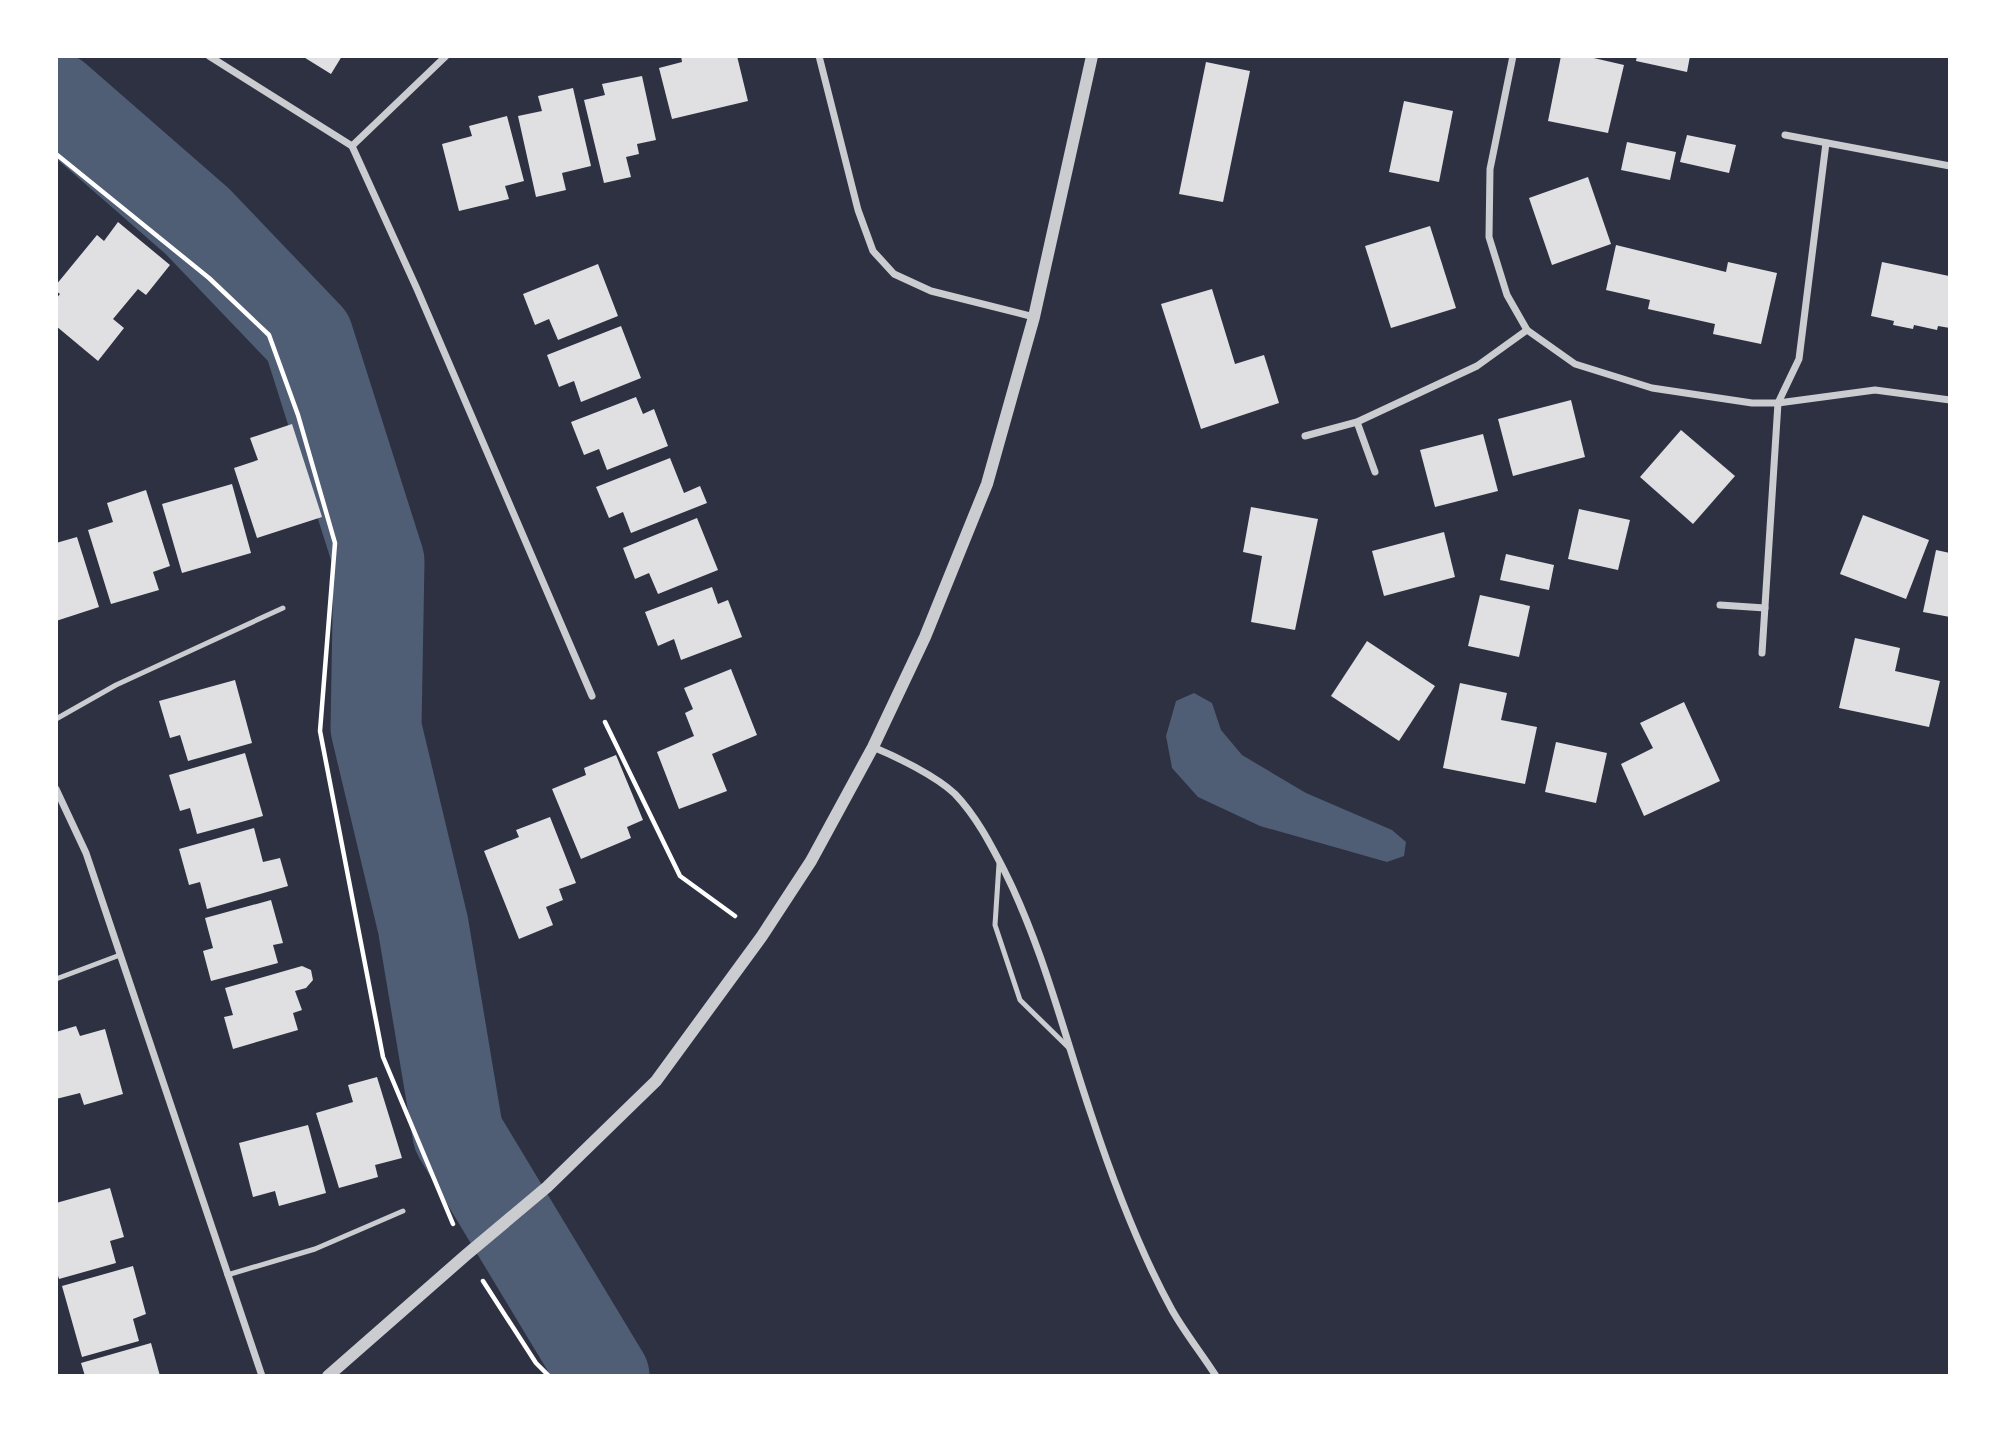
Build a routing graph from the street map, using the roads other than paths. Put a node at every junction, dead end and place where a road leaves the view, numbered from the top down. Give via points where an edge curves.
1 (209, 56) edge
2 (446, 56) edge
3 (819, 56) edge
4 (1092, 56) edge
5 (1513, 56) edge
6 (1785, 135) dead end
7 (1826, 143) junction
8 (352, 146) junction
9 (1950, 166) edge
10 (1034, 317) junction
11 (1527, 330) junction
12 (1950, 400) edge
13 (1778, 403) junction
14 (1357, 422) junction
15 (1305, 436) dead end
16 (1375, 472) dead end
17 (1720, 605) dead end
18 (283, 608) dead end
19 (1765, 608) junction
20 (1762, 653) dead end
21 (592, 696) road end
22 (56, 719) edge
23 (873, 747) junction
24 (56, 789) edge
25 (1000, 861) junction
26 (120, 955) junction
27 (56, 979) edge
28 (1072, 1051) junction
29 (403, 1211) dead end
30 (227, 1275) junction
31 (261, 1376) edge
32 (328, 1376) edge
33 (1216, 1376) edge

1 - 8 street
2 - 8 street
3 - 10 street via 858,210 873,251 894,274 931,291
4 - 10 street
5 - 11 street via 1490,169 1489,237 1507,295
6 - 7 street
7 - 9 street
7 - 13 street via 1799,359
8 - 21 street
10 - 23 street via 988,484 925,637
11 - 13 street via 1575,365 1652,388
11 - 14 street via 1477,366
12 - 13 street via 1875,390
13 - 19 street
14 - 15 street
14 - 16 street
17 - 19 street
18 - 22 lane via 116,685
19 - 20 street
23 - 25 street via 953,793 977,820
23 - 32 street via 811,860 762,936 656,1081 547,1188
24 - 26 street via 86,853
25 - 28 street via 1044,961
25 - 28 lane via 995,925 1020,1000
26 - 27 lane
26 - 30 street
28 - 33 street via 1136,1236 1173,1311
29 - 30 lane via 315,1249
30 - 31 street

